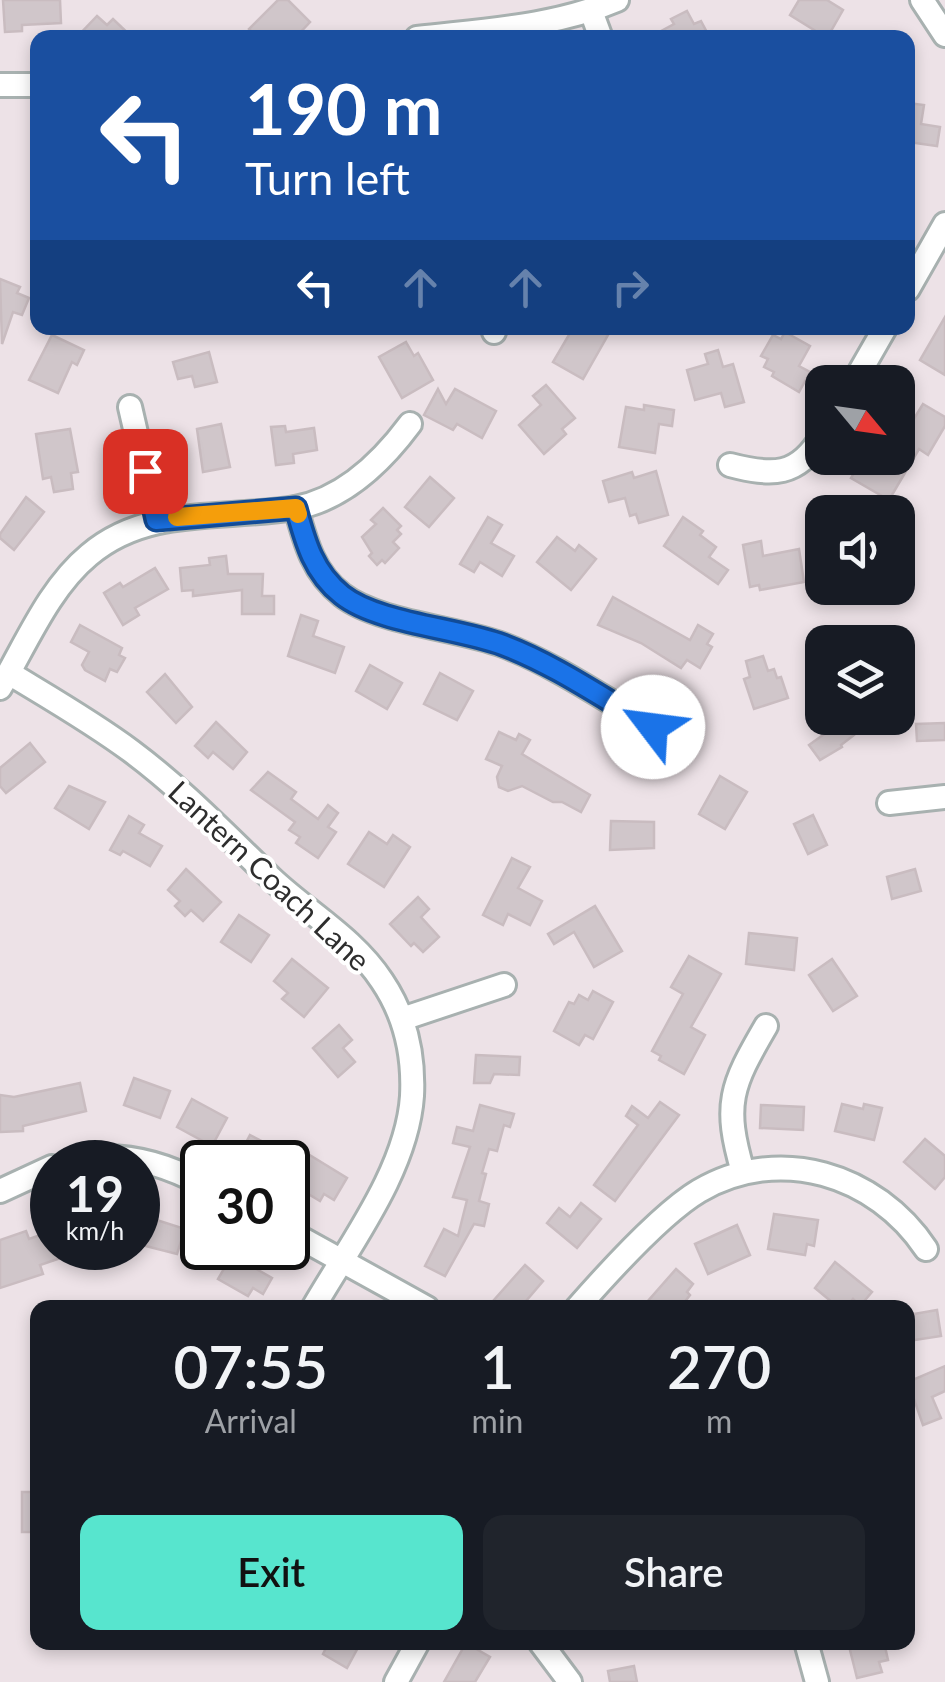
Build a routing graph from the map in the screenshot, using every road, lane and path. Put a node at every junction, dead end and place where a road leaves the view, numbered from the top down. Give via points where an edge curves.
1 (617, 0) edge
2 (922, 0) edge
3 (591, 11) junction
4 (486, 30) edge
5 (598, 30) edge
6 (945, 35) edge
7 (30, 85) edge
8 (0, 86) edge
9 (945, 224) edge
10 (915, 277) edge
11 (882, 335) edge
12 (864, 365) edge
13 (130, 407) dead end
14 (410, 424) dead end
15 (805, 459) edge
16 (730, 465) dead end
17 (296, 508) junction
18 (156, 520) junction
19 (4, 681) edge
20 (653, 727) dead end
21 (945, 797) edge
22 (889, 803) dead end
23 (504, 985) dead end
24 (402, 1018) junction
25 (766, 1026) dead end
26 (743, 1172) junction
27 (30, 1177) edge
28 (0, 1191) edge
29 (310, 1243) edge
30 (926, 1249) dead end
31 (340, 1260) junction
32 (318, 1300) edge
33 (412, 1300) edge
34 (585, 1300) edge
35 (414, 1650) edge
36 (546, 1650) edge
37 (808, 1650) edge
38 (396, 1682) edge
39 (570, 1682) edge
40 (817, 1682) edge

1 - 3 street
2 - 6 street
3 - 4 street
3 - 5 street
7 - 8 street
9 - 10 street
11 - 12 street
13 - 18 street
14 - 17 street via 362,477
15 - 16 street via 763,474
17 - 18 street
17 - 20 street via 317,567 346,599 506,646
18 - 19 street via 100,547 72,571
19 - 24 street, Lantern Coach Lane via 116,740 208,814 368,962
21 - 22 street
23 - 24 street
24 - 31 street, Lantern Coach Lane via 412,1070 408,1124 390,1173
25 - 26 street via 731,1104
26 - 30 street via 806,1169 848,1182 894,1210
26 - 34 street via 696,1192
27 - 28 street
29 - 31 street
31 - 32 street, Lantern Coach Lane
31 - 33 street
35 - 38 street
36 - 39 street
37 - 40 street

